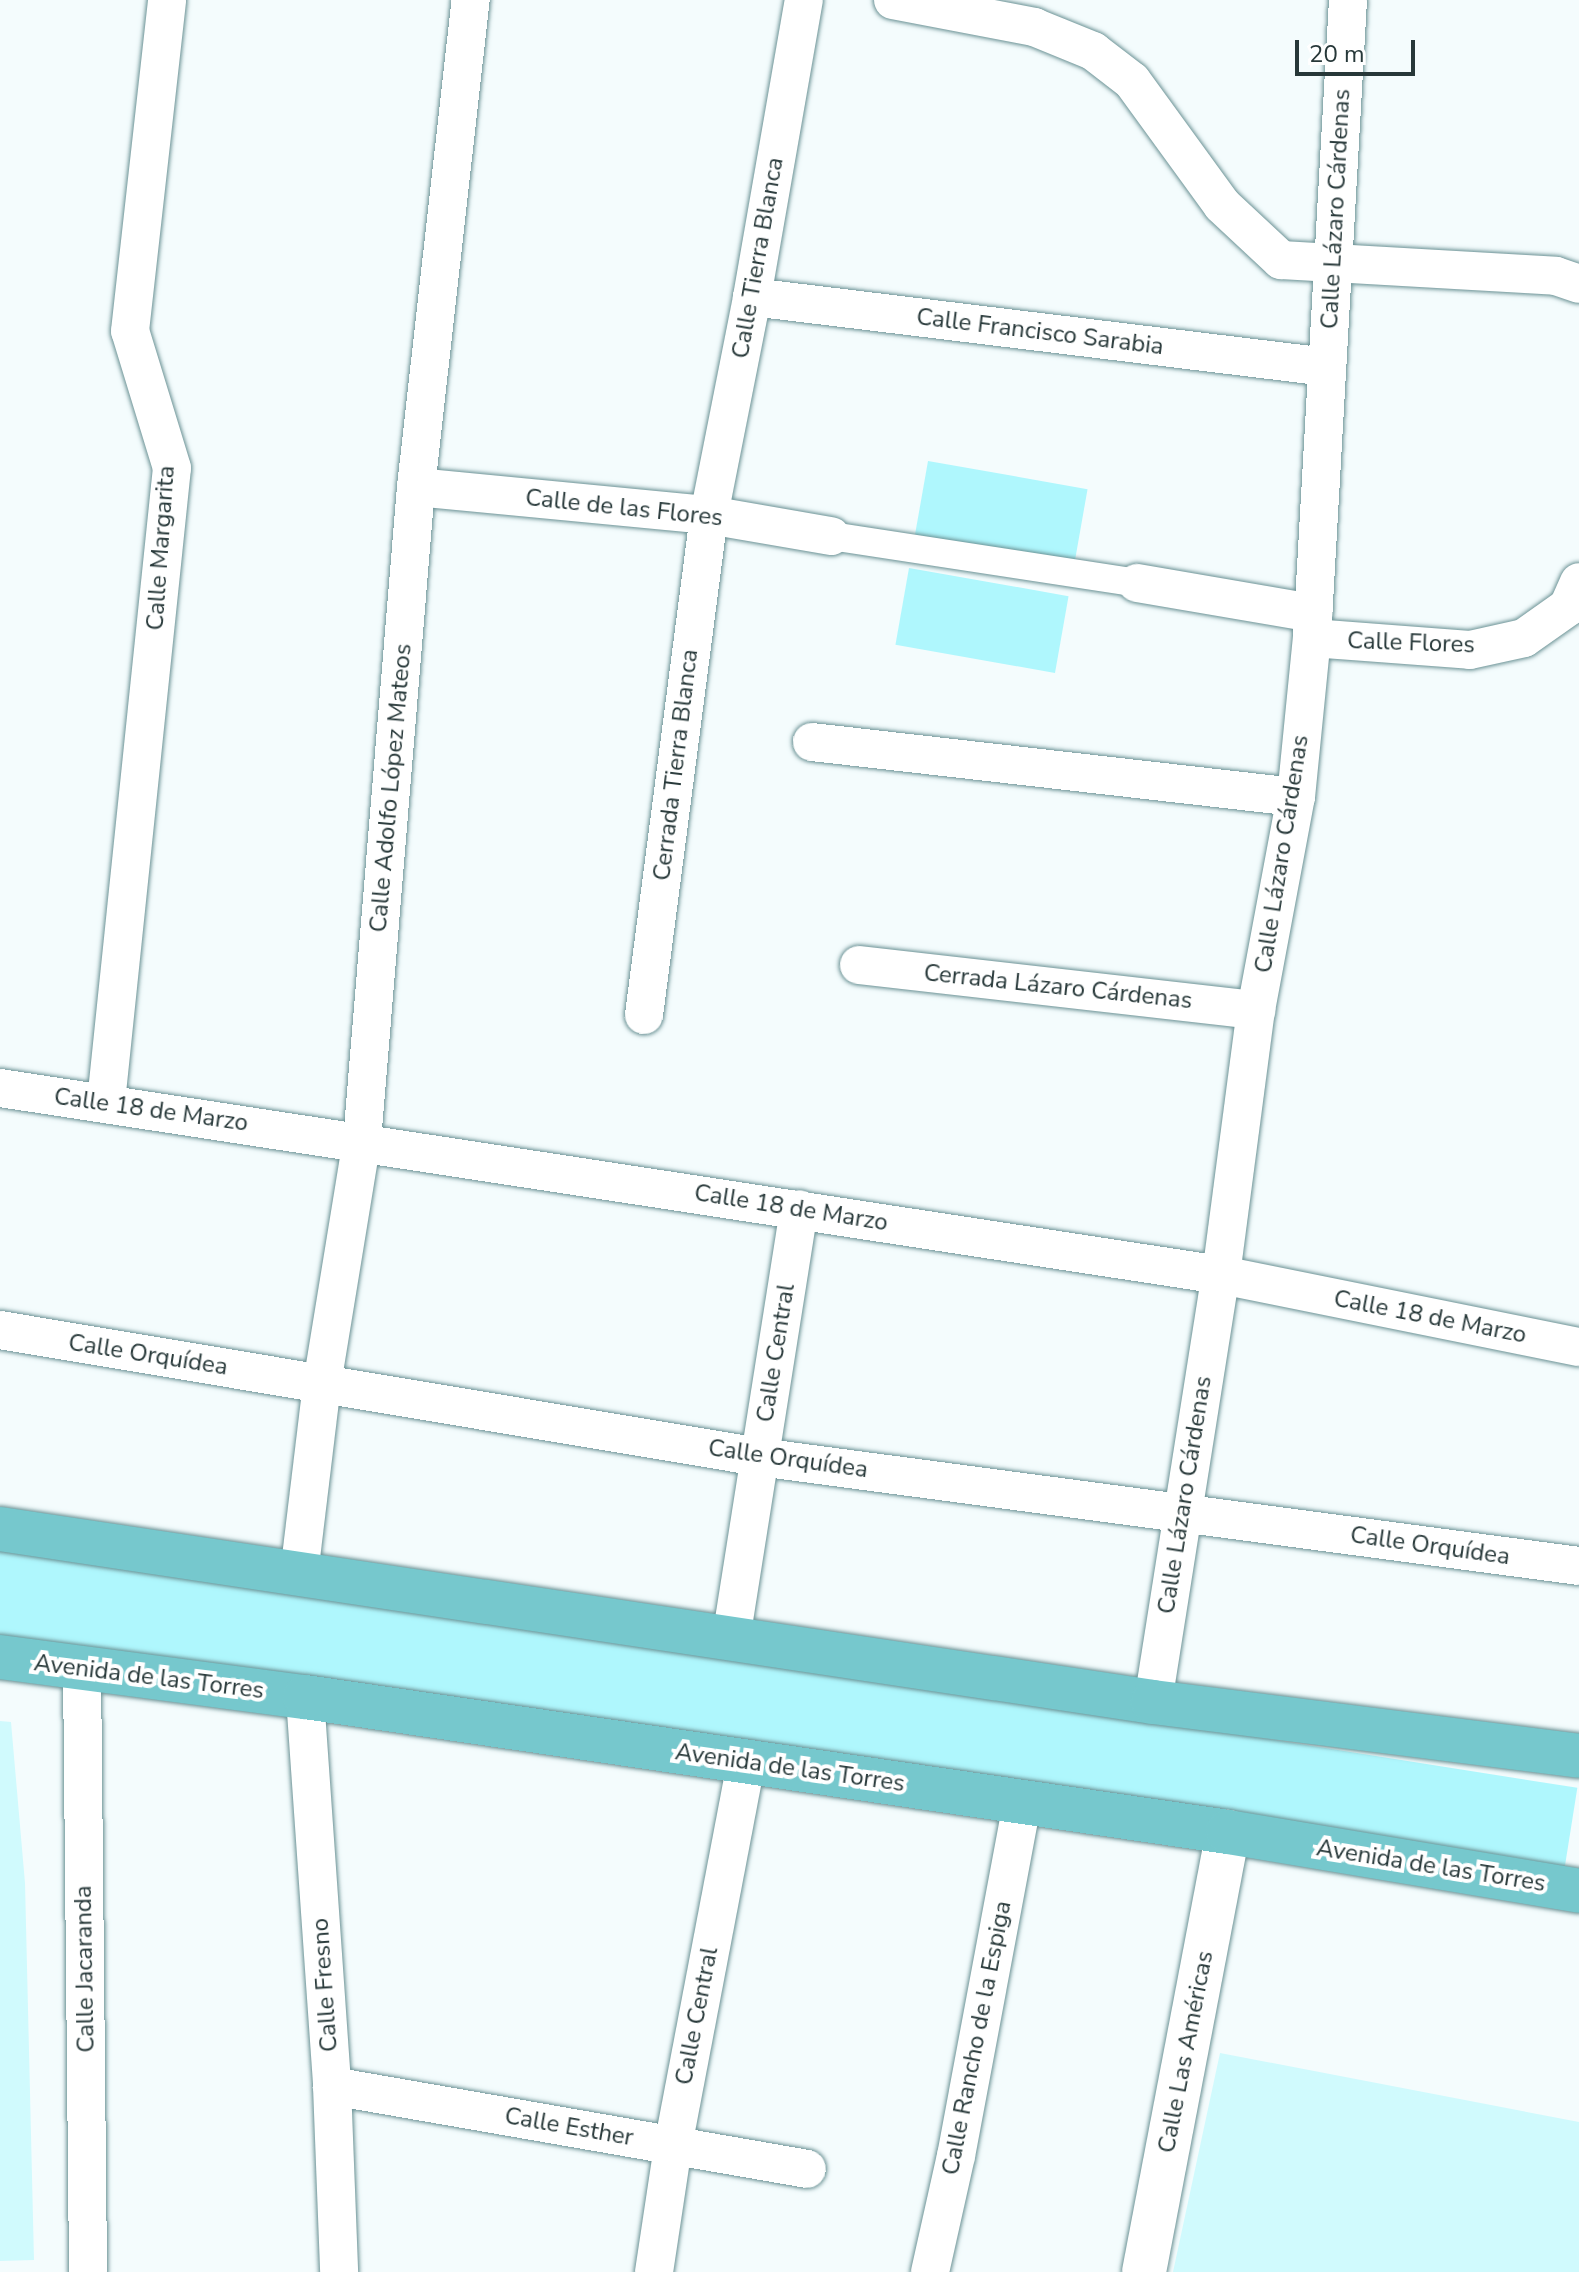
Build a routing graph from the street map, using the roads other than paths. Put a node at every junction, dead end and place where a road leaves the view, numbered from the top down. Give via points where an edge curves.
1 (167, 0) edge
2 (471, 0) edge
3 (804, 0) edge
4 (893, 0) edge
5 (1348, 0) edge
6 (1335, 262) junction
7 (1579, 284) edge
8 (752, 297) junction
9 (1327, 367) junction
10 (416, 487) junction
11 (709, 515) junction
12 (831, 536) joint
13 (1579, 582) edge
14 (1137, 583) joint
15 (1313, 626) junction
16 (812, 742) dead end
17 (1296, 797) junction
18 (859, 965) dead end
19 (1256, 1010) junction
20 (644, 1015) dead end
21 (0, 1088) edge
22 (106, 1102) junction
23 (362, 1141) junction
24 (799, 1209) junction
25 (1221, 1275) junction
26 (0, 1330) edge
27 (1579, 1347) edge
28 (322, 1384) junction
29 (759, 1457) junction
30 (1182, 1512) junction
31 (0, 1529) edge
32 (1579, 1566) edge
33 (299, 1574) junction
34 (731, 1639) junction
35 (0, 1657) edge
36 (82, 1667) junction
37 (305, 1697) junction
38 (1153, 1702) junction
39 (1579, 1756) edge
40 (746, 1762) junction
41 (1022, 1803) junction
42 (1228, 1832) junction
43 (1579, 1891) edge
44 (332, 2086) junction
45 (673, 2146) junction
46 (807, 2169) dead end
47 (88, 2272) edge
48 (339, 2272) edge
49 (654, 2272) edge
50 (930, 2272) edge
51 (1144, 2272) edge

1 - 22 street, Calle Margarita via 130,331 172,468
2 - 10 street, Calle Adolfo López Mateos
3 - 8 street, Calle Tierra Blanca
4 - 6 street via 1034,27 1093,51 1132,81 1222,205 1281,260
5 - 6 street, Calle Lázaro Cárdenas
6 - 7 street via 1556,276
6 - 9 street, Calle Lázaro Cárdenas
8 - 9 street, Calle Francisco Sarabia
8 - 11 street, Calle Tierra Blanca
9 - 15 street, Calle Lázaro Cárdenas
10 - 11 street, Calle de las Flores
10 - 23 street, Calle Adolfo López Mateos
11 - 12 street, Calle de las Flores
11 - 20 street, Cerrada Tierra Blanca
12 - 14 street
13 - 15 street, Calle Flores via 1568,607 1524,638 1470,650
14 - 15 street
15 - 17 street, Calle Lázaro Cárdenas
16 - 17 street
17 - 19 street, Calle Lázaro Cárdenas
18 - 19 street, Cerrada Lázaro Cárdenas
19 - 25 street, Calle Lázaro Cárdenas
21 - 22 street, Calle 18 de Marzo
22 - 23 street, Calle 18 de Marzo
23 - 24 street, Calle 18 de Marzo
23 - 28 street, Calle Adolfo López Mateos
24 - 25 street, Calle 18 de Marzo
24 - 29 street, Calle Central
25 - 27 street, Calle 18 de Marzo
25 - 30 street, Calle Lázaro Cárdenas
26 - 28 street, Calle Orquídea
28 - 29 street, Calle Orquídea
28 - 33 street, Calle Adolfo López Mateos
29 - 30 street, Calle Orquídea
29 - 34 street, Calle Central
30 - 32 street, Calle Orquídea
30 - 38 street, Calle Lázaro Cárdenas
31 - 33 main road
33 - 34 main road
34 - 38 main road
35 - 36 main road, Avenida de las Torres
36 - 37 main road, Avenida de las Torres
36 - 47 street, Calle Jacaranda
37 - 40 main road, Avenida de las Torres
37 - 44 street, Calle Fresno
38 - 39 main road
40 - 41 main road, Avenida de las Torres
40 - 45 street, Calle Central
41 - 42 main road, Avenida de las Torres
41 - 50 street, Calle Rancho de la Espiga
42 - 43 main road, Avenida de las Torres
42 - 51 street, Calle Las Américas
44 - 45 street, Calle Esther
44 - 48 street, Calle Fresno
45 - 46 street, Calle Esther
45 - 49 street, Calle Central

